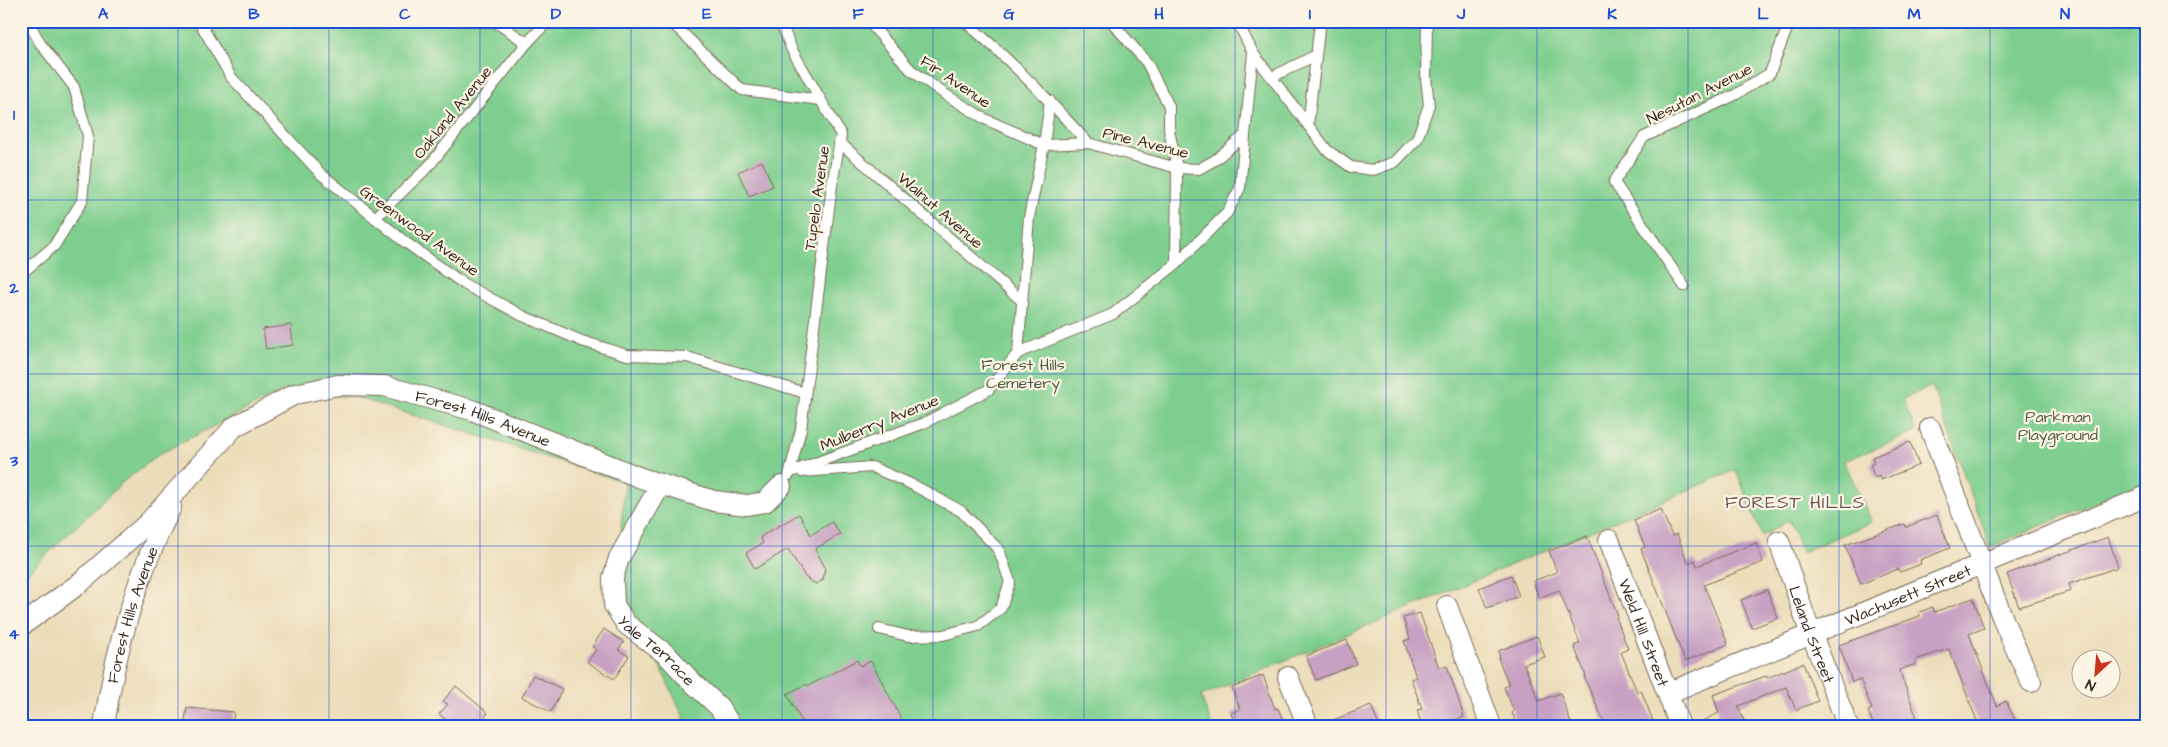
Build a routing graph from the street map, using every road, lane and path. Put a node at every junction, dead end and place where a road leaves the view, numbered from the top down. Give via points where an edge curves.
1 (28, 21) edge
2 (199, 21) edge
3 (494, 21) edge
4 (548, 21) edge
5 (670, 21) edge
6 (780, 21) edge
7 (868, 21) edge
8 (964, 21) edge
9 (1111, 21) edge
10 (1237, 21) edge
11 (1322, 21) edge
12 (1427, 21) edge
13 (1790, 21) edge
14 (527, 43) junction
15 (1253, 53) junction
16 (1316, 55) junction
17 (1272, 77) junction
18 (821, 100) junction
19 (1050, 101) junction
20 (1308, 125) junction
21 (1245, 135) junction
22 (839, 142) junction
23 (1088, 143) junction
24 (1044, 145) junction
25 (1177, 168) junction
26 (375, 218) junction
27 (1176, 264) junction
28 (21, 274) edge
29 (1684, 286) dead end
30 (1022, 301) junction
31 (1018, 353) junction
32 (805, 393) junction
33 (1930, 428) dead end
34 (786, 479) junction
35 (186, 482) junction
36 (661, 484) junction
37 (2147, 496) edge
38 (1609, 540) dead end
39 (1779, 541) dead end
40 (1982, 564) junction
41 (1447, 606) dead end
42 (21, 626) edge
43 (879, 629) dead end
44 (1812, 634) junction
45 (1288, 677) dead end
46 (2031, 682) dead end
47 (1668, 693) junction
48 (104, 726) edge
49 (731, 726) edge
50 (1308, 726) edge
51 (1491, 726) edge
52 (1680, 726) edge
53 (1848, 726) edge

1 - 28 lane via 40,43 74,87 88,136 82,201 54,246
2 - 26 lane, Greenwood Avenue via 231,77 320,174
3 - 14 lane
4 - 14 lane, Oakland Avenue
5 - 18 lane via 742,90
6 - 18 lane, Tupelo Avenue via 792,50
7 - 24 lane, Fir Avenue via 910,70 985,119
8 - 19 lane, Pine Avenue
9 - 25 lane via 1146,63 1169,106 1169,130
10 - 15 lane
11 - 16 lane
12 - 20 lane via 1428,105 1417,139 1395,162 1373,170 1351,167 1327,150
13 - 29 lane, Nesutan Avenue via 1770,73 1735,95 1644,137 1614,182
14 - 26 lane, Oakland Avenue via 429,166
15 - 17 lane
15 - 21 lane, Mulberry Avenue
16 - 17 lane
16 - 20 lane
17 - 20 lane
18 - 22 lane, Tupelo Avenue via 841,135
19 - 23 lane, Pine Avenue
19 - 24 lane
21 - 25 lane, Pine Avenue via 1200,169
21 - 27 lane, Mulberry Avenue via 1240,188 1227,213
22 - 30 lane, Walnut Avenue
22 - 32 lane, Tupelo Avenue
23 - 24 lane, Pine Avenue
23 - 25 lane, Pine Avenue
24 - 30 lane via 1029,217
25 - 27 lane
26 - 32 lane, Greenwood Avenue via 464,284 523,316 582,341 627,355 687,357
27 - 31 lane, Mulberry Avenue via 1113,314
30 - 31 lane
31 - 34 lane, Mulberry Avenue via 988,390 924,423
32 - 34 lane, Tupelo Avenue via 801,430
33 - 40 street
34 - 36 street, Forest Hills Avenue via 765,502 747,505 714,501
34 - 43 lane via 872,468 913,485 961,511 999,550 1010,582 1001,608 978,626 943,635 908,636
35 - 36 street, Forest Hills Avenue via 234,427 295,394 338,385 384,386 472,410
35 - 42 street, Forest Hills Avenue via 105,563
35 - 48 street, Forest Hills Avenue via 147,561 122,641
36 - 49 street, Yale Terrace via 619,558 613,578 614,605 626,624 667,655 719,707
37 - 40 street, Wachusett Street
38 - 47 street, Weld Hill Street
39 - 44 street, Leland Street
40 - 44 street, Wachusett Street
40 - 46 street
41 - 51 street
44 - 47 street, Wachusett Street
44 - 53 street, Leland Street
45 - 50 street
47 - 52 street, Weld Hill Street

